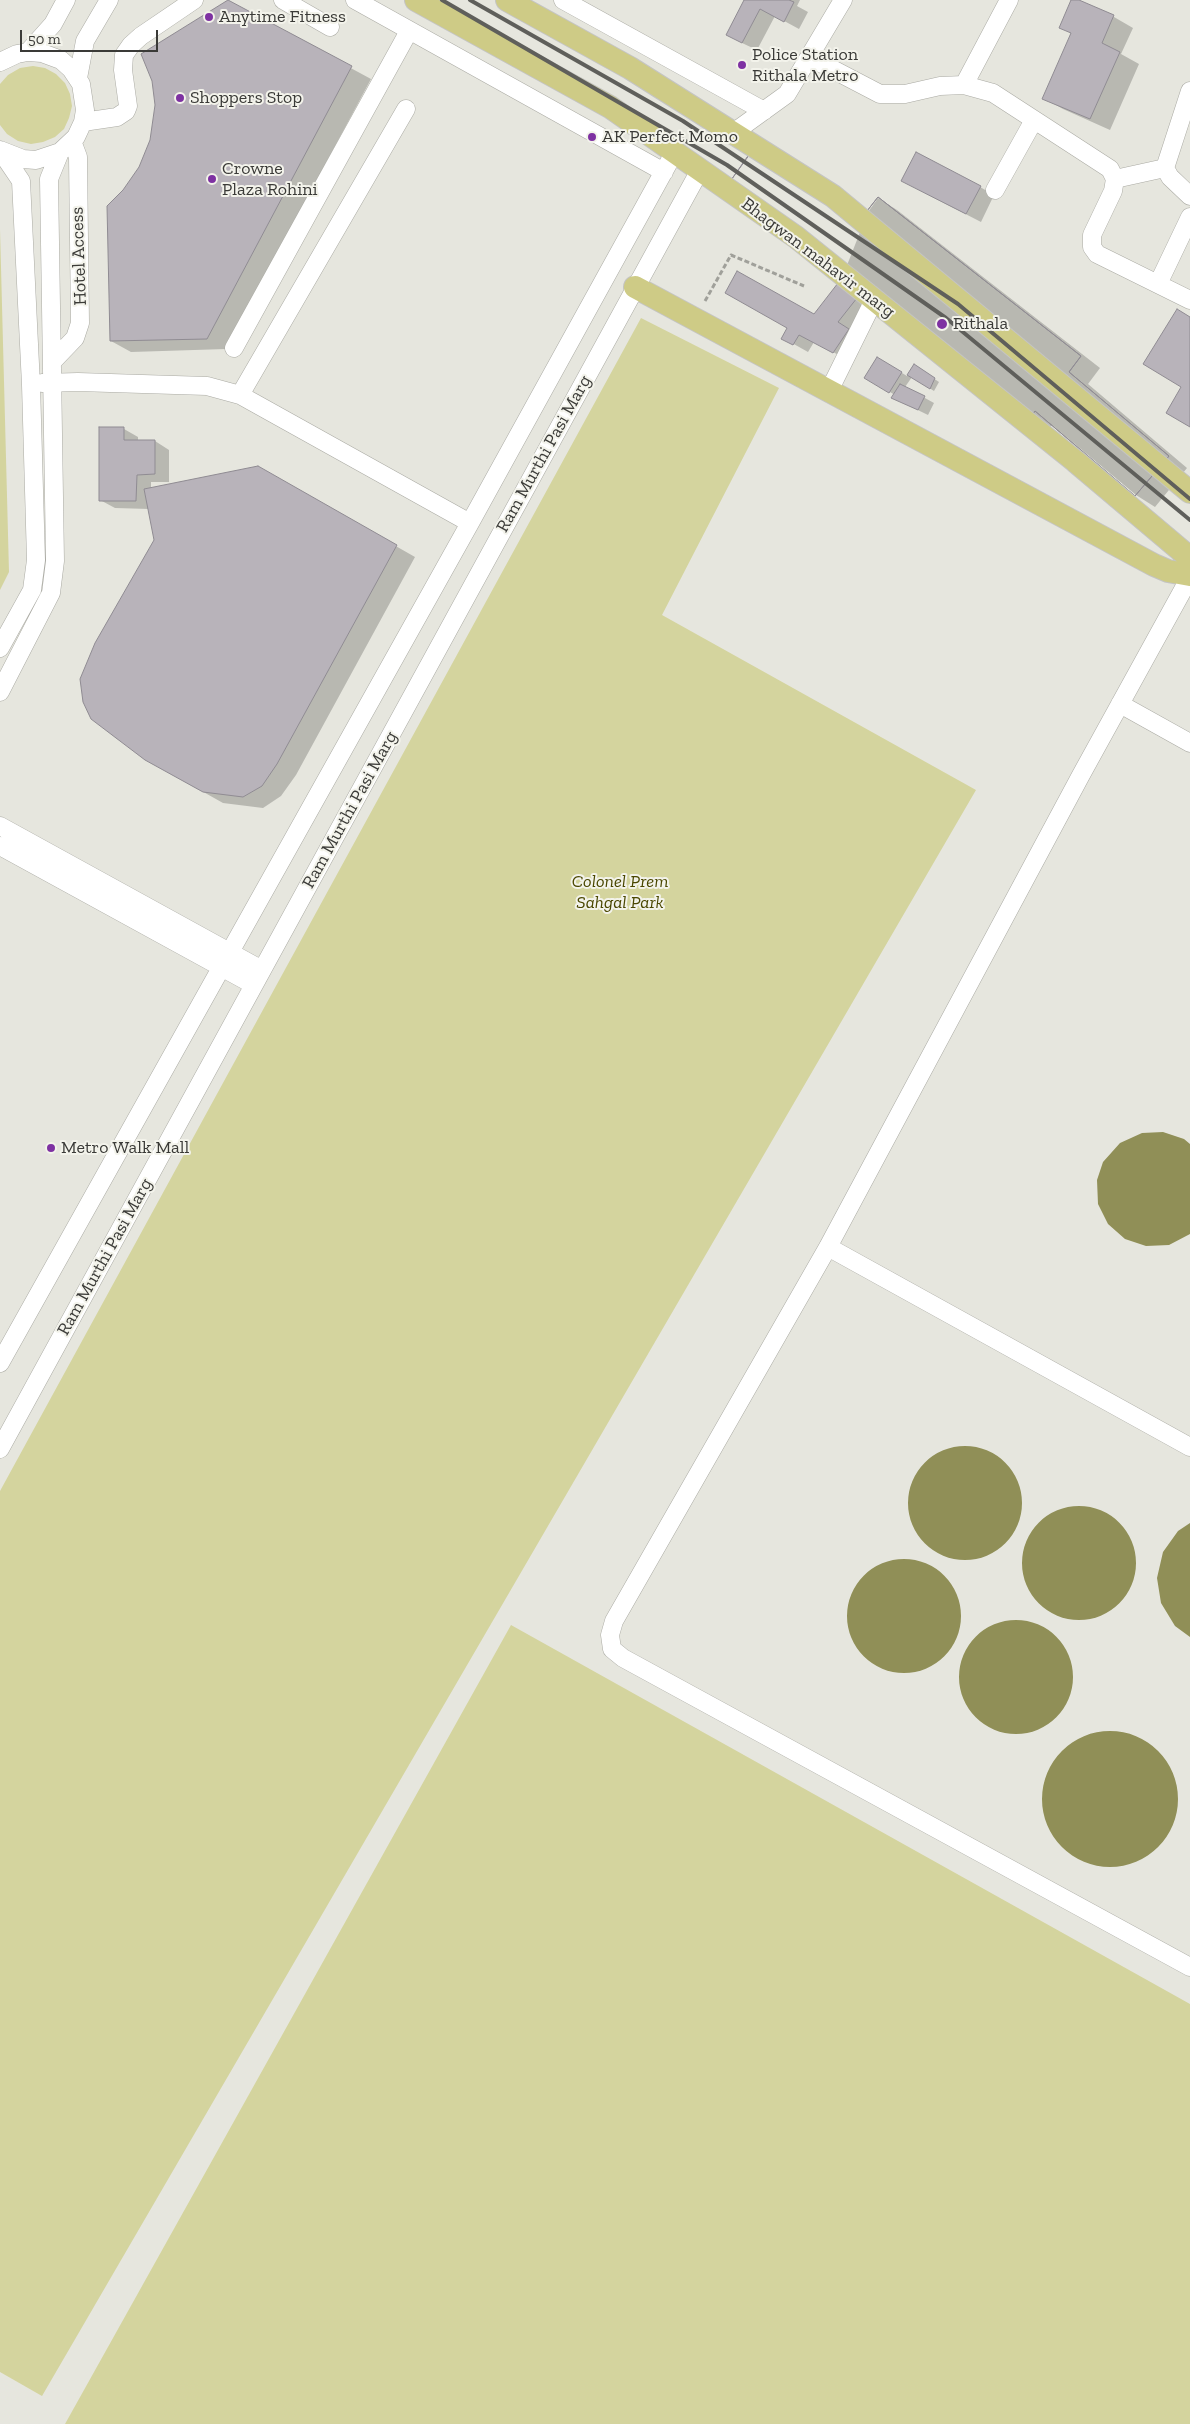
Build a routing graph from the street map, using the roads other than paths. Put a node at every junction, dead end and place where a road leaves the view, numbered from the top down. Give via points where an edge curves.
1 (66, 0) edge
2 (109, 0) edge
3 (194, 0) edge
4 (283, 0) edge
5 (354, 0) edge
6 (416, 0) edge
7 (507, 0) edge
8 (563, 0) edge
9 (843, 0) edge
10 (1009, 0) edge
11 (330, 27) dead end
12 (409, 31) junction
13 (28, 52) junction
14 (811, 58) junction
15 (0, 62) edge
16 (78, 78) junction
17 (964, 85) junction
18 (1190, 91) edge
19 (406, 109) dead end
20 (764, 111) junction
21 (1034, 120) junction
22 (83, 122) junction
23 (732, 133) junction
24 (66, 146) junction
25 (0, 150) edge
26 (669, 162) junction
27 (1165, 168) junction
28 (700, 170) junction
29 (1114, 179) junction
30 (995, 190) dead end
31 (1190, 196) edge
32 (1190, 217) edge
33 (1158, 284) junction
34 (635, 288) junction
35 (874, 300) junction
36 (1190, 300) edge
37 (234, 348) dead end
38 (52, 362) junction
39 (52, 382) junction
40 (31, 385) junction
41 (829, 391) junction
42 (240, 395) junction
43 (1190, 492) edge
44 (470, 523) junction
45 (1190, 558) edge
46 (1188, 584) edge
47 (0, 648) edge
48 (0, 692) edge
49 (1120, 704) junction
50 (1190, 742) edge
51 (0, 826) edge
52 (0, 846) edge
53 (225, 958) junction
54 (258, 977) junction
55 (828, 1247) junction
56 (0, 1363) edge
57 (1190, 1447) edge
58 (0, 1449) edge
59 (1190, 1967) edge

1 - 13 street via 53,24
2 - 16 street via 85,41
3 - 22 street via 141,36 124,55 126,111 117,117
4 - 11 street
5 - 12 street
6 - 26 main road, Bhagwan mahavir marg via 610,107
7 - 23 main road via 630,68
8 - 20 street
9 - 14 street
10 - 17 street
12 - 26 street
12 - 37 street
13 - 15 street
13 - 16 street via 52,56
14 - 17 street via 880,94 906,94 940,86
14 - 20 street via 787,94
16 - 22 street via 84,96
17 - 21 street via 993,94
18 - 27 street
19 - 42 street
20 - 23 street
21 - 29 street via 1110,170
21 - 30 street
22 - 24 street
23 - 43 main road via 833,196
24 - 25 street via 48,157 30,160 10,156
24 - 38 street via 49,179
24 - 38 street, Hotel Access via 78,157 80,323 75,338
25 - 40 street via 21,181
26 - 28 main road, Bhagwan mahavir marg
26 - 44 street, Ram Murthi Pasi Marg
27 - 29 street
27 - 31 street
28 - 34 street, Ram Murthi Pasi Marg
28 - 35 main road, Bhagwan mahavir marg via 796,237
29 - 33 street via 1113,191 1092,236 1092,246 1097,254
32 - 33 street
33 - 36 street
34 - 41 main road
34 - 54 street, Ram Murthi Pasi Marg
35 - 41 street
35 - 45 main road, Bhagwan mahavir marg
38 - 39 street
39 - 40 street
39 - 42 street via 207,386
39 - 48 street via 55,561 51,593
40 - 47 street via 36,560 32,590
41 - 46 main road via 1174,573
42 - 44 street
44 - 53 street, Ram Murthi Pasi Marg
46 - 49 street
49 - 50 street
49 - 55 street
51 - 53 street
52 - 53 street
53 - 54 street
53 - 56 street, Ram Murthi Pasi Marg
54 - 58 street, Ram Murthi Pasi Marg
55 - 57 street
55 - 59 street via 614,1621 610,1634 612,1649 632,1663

